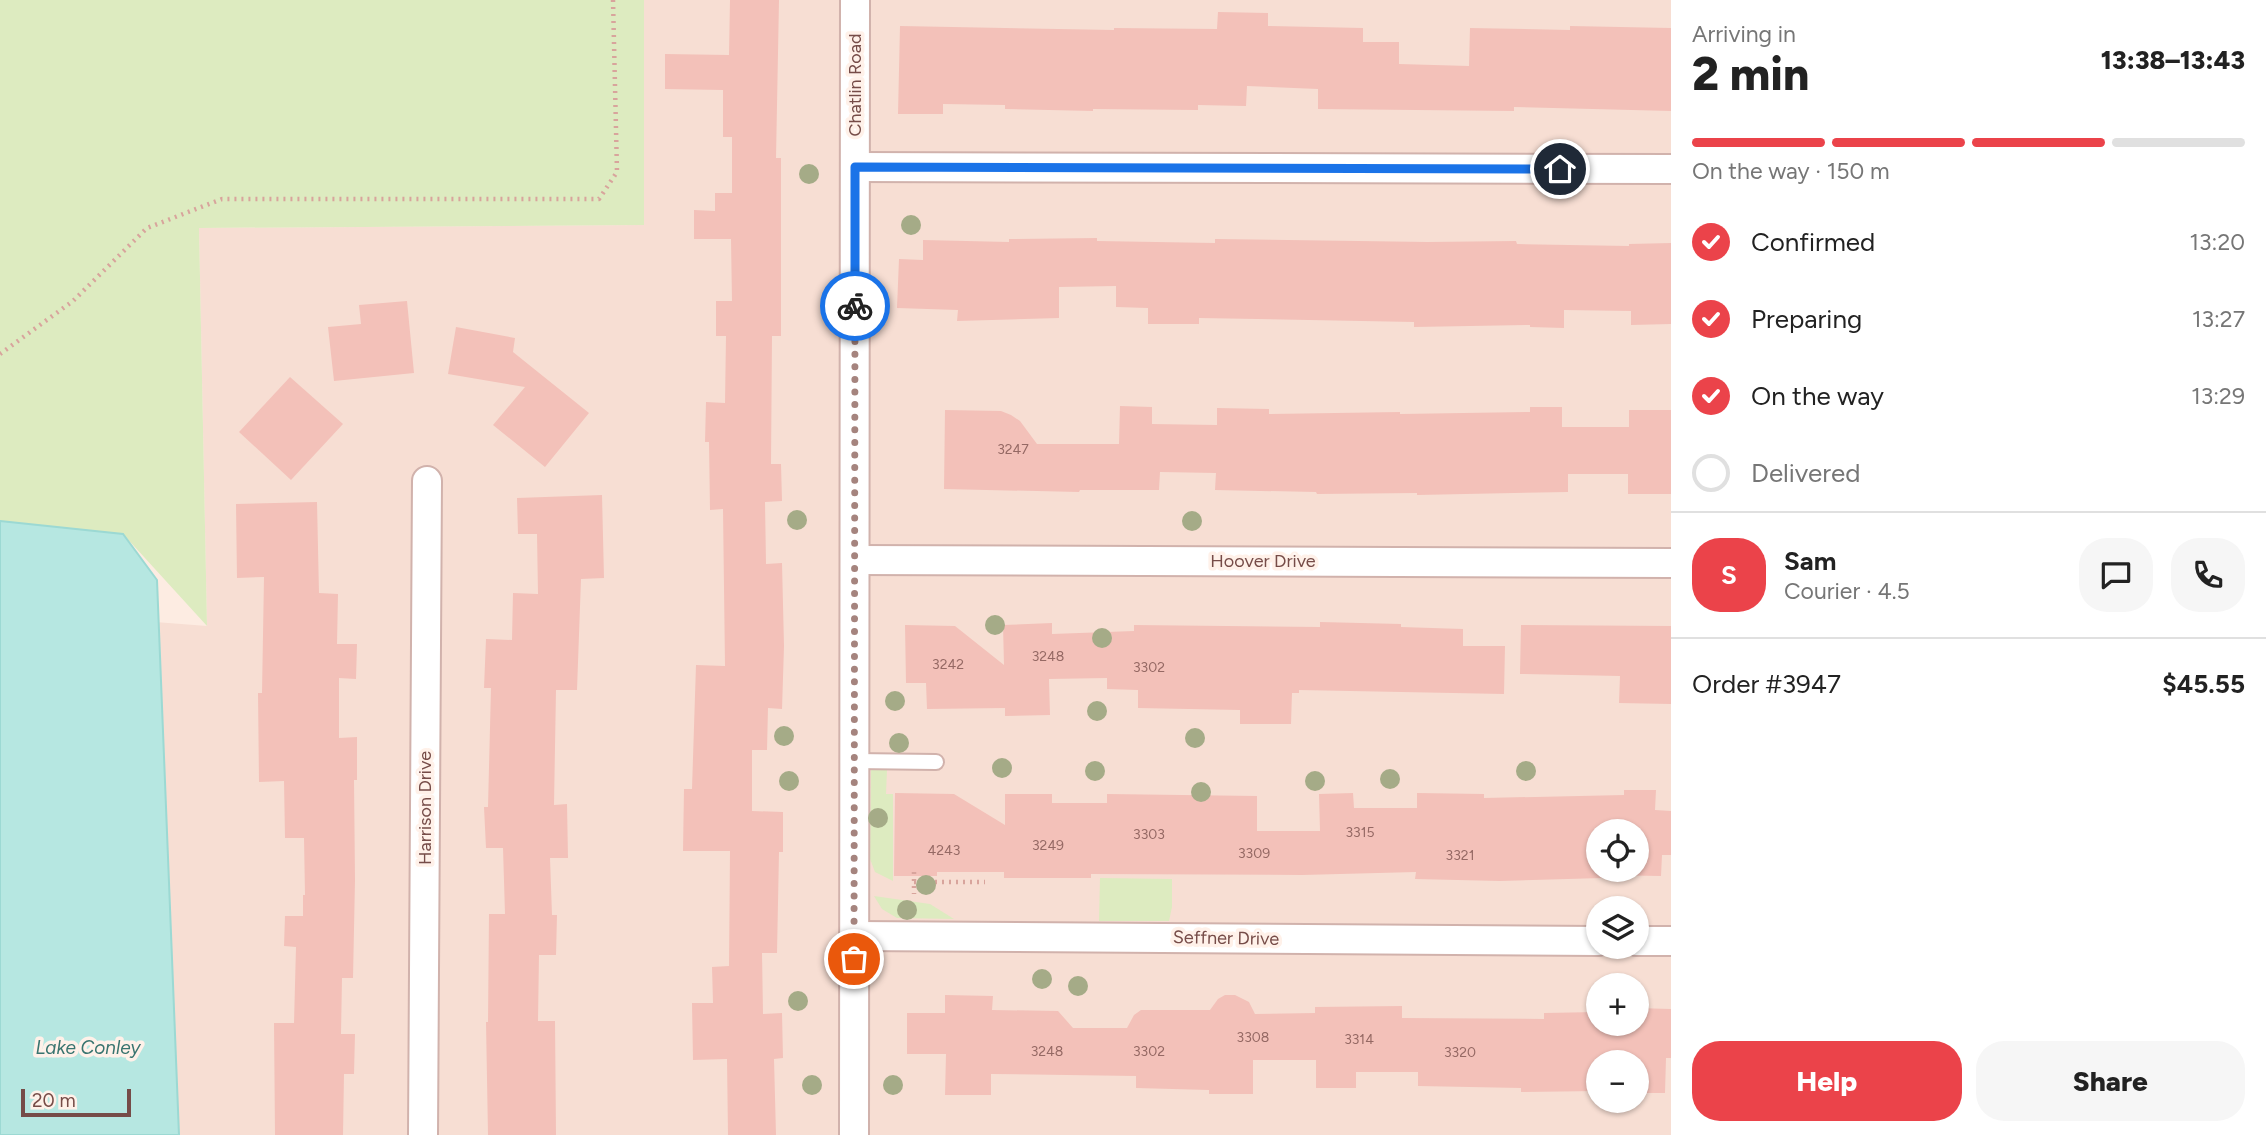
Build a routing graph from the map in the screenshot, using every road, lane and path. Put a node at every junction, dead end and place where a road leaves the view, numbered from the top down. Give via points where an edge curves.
1 (613, 0) edge
2 (855, 0) edge
3 (855, 167) junction
4 (1671, 169) edge
5 (0, 354) edge
6 (427, 481) dead end
7 (855, 560) junction
8 (1671, 563) edge
9 (855, 761) junction
10 (936, 762) dead end
11 (914, 872) dead end
12 (914, 882) junction
13 (985, 883) dead end
14 (915, 894) dead end
15 (854, 936) junction
16 (1586, 941) edge
17 (1649, 941) edge
18 (1671, 941) edge
19 (423, 1135) edge
20 (854, 1135) edge

1 - 5 path via 617,172 600,199 222,199 147,228 73,301
2 - 3 street, Chatlin Road
3 - 4 street
3 - 7 street, Chatlin Road
6 - 19 street, Harrison Drive
7 - 8 street, Hoover Drive
7 - 9 street, Chatlin Road
9 - 10 lane
9 - 15 street, Chatlin Road
11 - 12 path
12 - 13 path
12 - 14 path
15 - 16 street, Seffner Drive
15 - 20 street, Chatlin Road
17 - 18 street

